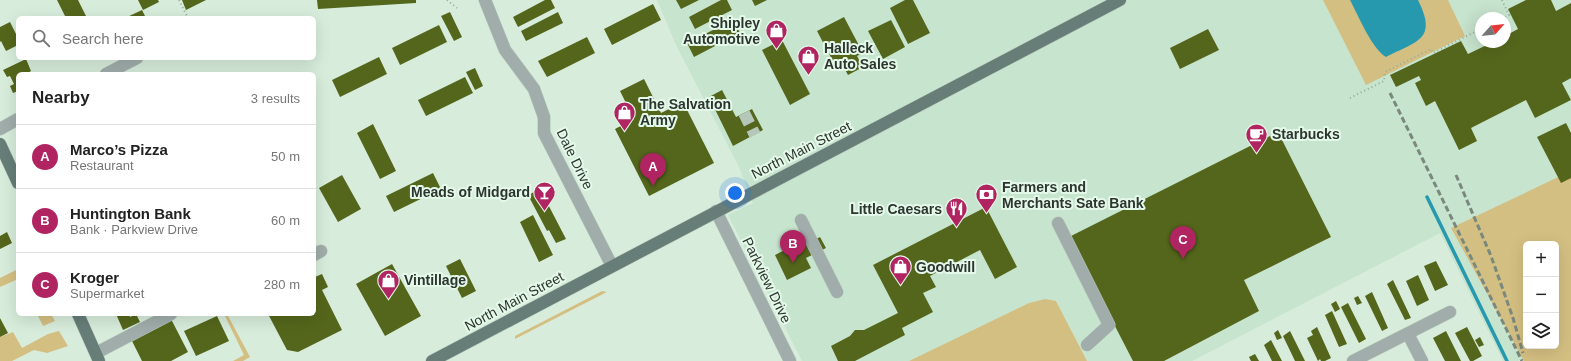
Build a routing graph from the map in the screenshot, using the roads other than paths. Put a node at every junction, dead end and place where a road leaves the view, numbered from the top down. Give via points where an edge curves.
1 (485, 0) edge
2 (1120, 0) edge
3 (133, 60) edge
4 (110, 72) edge
5 (16, 121) edge
6 (0, 129) edge
7 (0, 144) edge
8 (16, 179) edge
9 (716, 211) junction
10 (800, 220) dead end
11 (1058, 223) dead end
12 (612, 266) junction
13 (837, 292) dead end
14 (1450, 312) dead end
15 (79, 316) edge
16 (168, 316) edge
17 (1408, 334) junction
18 (1087, 345) dead end
19 (98, 357) edge
20 (432, 361) edge
21 (790, 361) edge
22 (1353, 361) edge
23 (1422, 361) edge

1 - 12 street, Dale Drive via 505,50 534,89 544,118 544,133
2 - 9 main road, North Main Street
3 - 4 street
5 - 6 street
7 - 8 main road
9 - 12 main road, North Main Street
9 - 21 street, Parkview Drive
10 - 13 street
11 - 18 street via 1109,325
12 - 20 main road, North Main Street
14 - 17 street
15 - 19 main road
16 - 19 street
17 - 22 street
17 - 23 street

